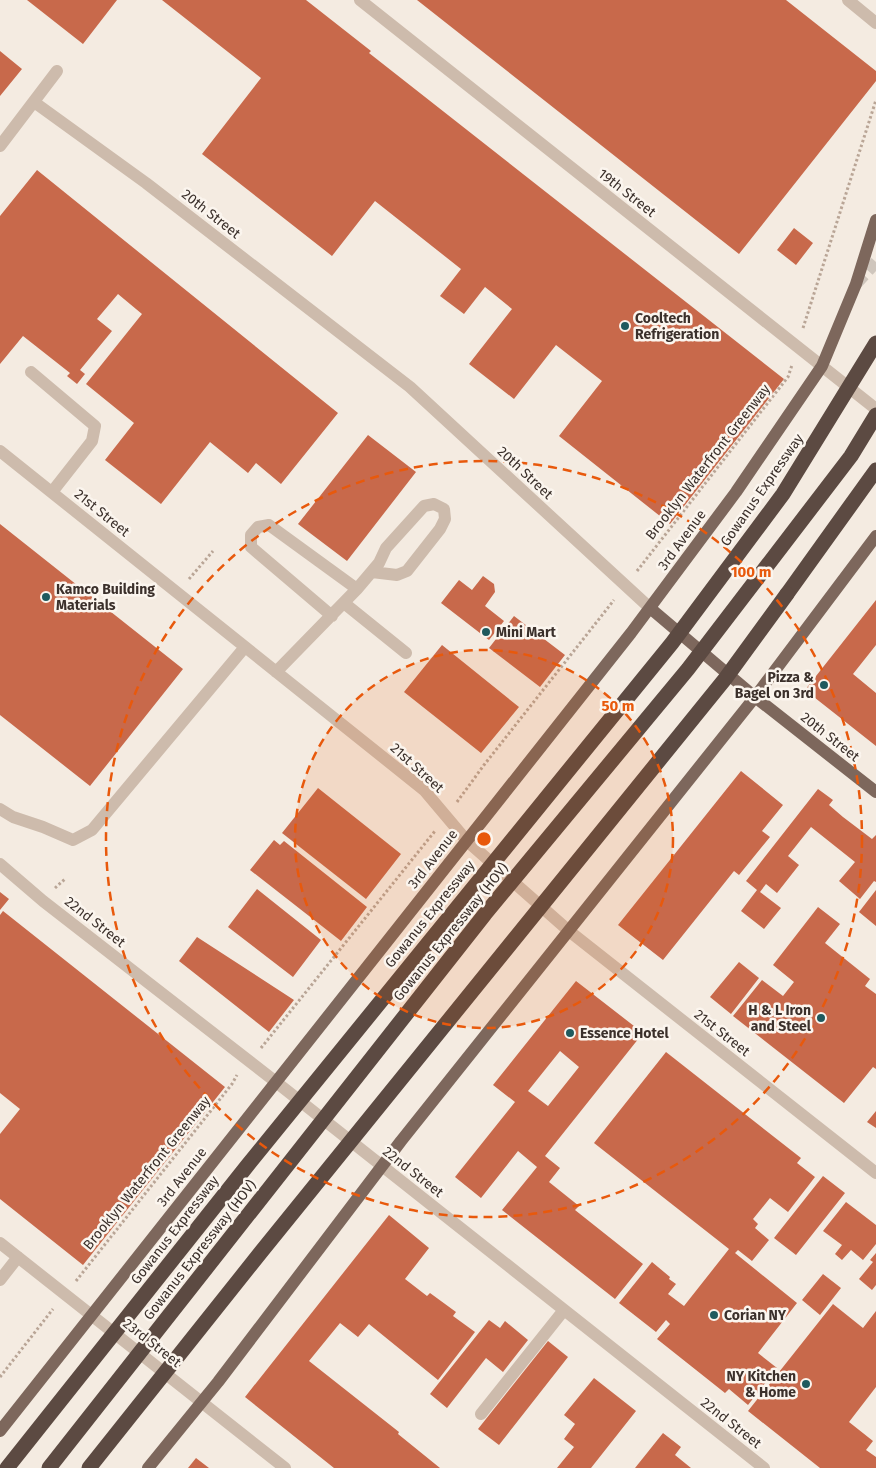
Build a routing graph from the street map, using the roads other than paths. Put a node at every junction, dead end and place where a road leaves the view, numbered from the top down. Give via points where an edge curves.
1 (360, 0) edge
2 (848, 0) edge
3 (876, 23) edge
4 (57, 71) dead end
5 (34, 102) junction
6 (0, 146) edge
7 (876, 220) edge
8 (876, 343) edge
9 (822, 366) junction
10 (31, 372) dead end
11 (876, 409) edge
12 (876, 415) edge
13 (0, 451) edge
14 (876, 470) edge
15 (52, 492) junction
16 (876, 536) edge
17 (372, 572) junction
18 (357, 590) junction
19 (344, 603) junction
20 (650, 608) junction
21 (332, 616) junction
22 (245, 647) junction
23 (406, 653) dead end
24 (276, 672) junction
25 (756, 697) junction
26 (876, 792) edge
27 (0, 809) edge
28 (467, 841) junction
29 (0, 864) edge
30 (569, 931) junction
31 (276, 1082) junction
32 (382, 1166) junction
33 (876, 1173) edge
34 (0, 1243) edge
35 (18, 1257) junction
36 (0, 1280) edge
37 (564, 1310) junction
38 (92, 1315) junction
39 (202, 1402) junction
40 (481, 1414) dead end
41 (0, 1431) edge
42 (7, 1468) edge
43 (49, 1468) edge
44 (89, 1468) edge
45 (148, 1468) edge
46 (285, 1468) edge
47 (764, 1468) edge

1 - 9 street, 19th Street
2 - 3 street
4 - 5 street
5 - 6 street
5 - 20 street, 20th Street via 146,183 410,388
7 - 9 main road, 3rd Avenue via 856,284
8 - 42 highway, Gowanus Expressway, bridge via 783,494 672,643 247,1166
9 - 11 street, 19th Street
9 - 20 main road, 3rd Avenue via 736,492
10 - 15 street via 95,426 92,441
12 - 43 highway, Gowanus Expressway (HOV), bridge via 851,456 688,669 485,914
13 - 15 street, 21st Street
14 - 44 highway, bridge via 725,679
15 - 22 street, 21st Street
16 - 25 main road
17 - 17 street via 386,548 424,506 434,504 444,509 445,519 440,529 407,571 397,575
17 - 18 street
18 - 19 street
18 - 21 street via 269,525 258,527 252,535 251,547
19 - 21 street
19 - 23 street
20 - 25 main road, 20th Street
20 - 28 main road, 3rd Avenue
21 - 24 street
22 - 24 street, 21st Street
22 - 27 street via 92,830 73,840
24 - 28 street, 21st Street via 424,790
25 - 26 main road, 20th Street
25 - 30 main road
28 - 30 street, 21st Street
28 - 31 main road, 3rd Avenue
29 - 31 street, 22nd Street
30 - 32 main road
30 - 33 street, 21st Street
31 - 32 street, 22nd Street
31 - 38 main road, 3rd Avenue
32 - 37 street, 22nd Street
32 - 39 main road
34 - 35 street, 23rd Street
35 - 36 street
35 - 38 street, 23rd Street
37 - 40 street
37 - 47 street, 22nd Street
38 - 39 street, 23rd Street
38 - 41 main road, 3rd Avenue
39 - 45 main road
39 - 46 street, 23rd Street

